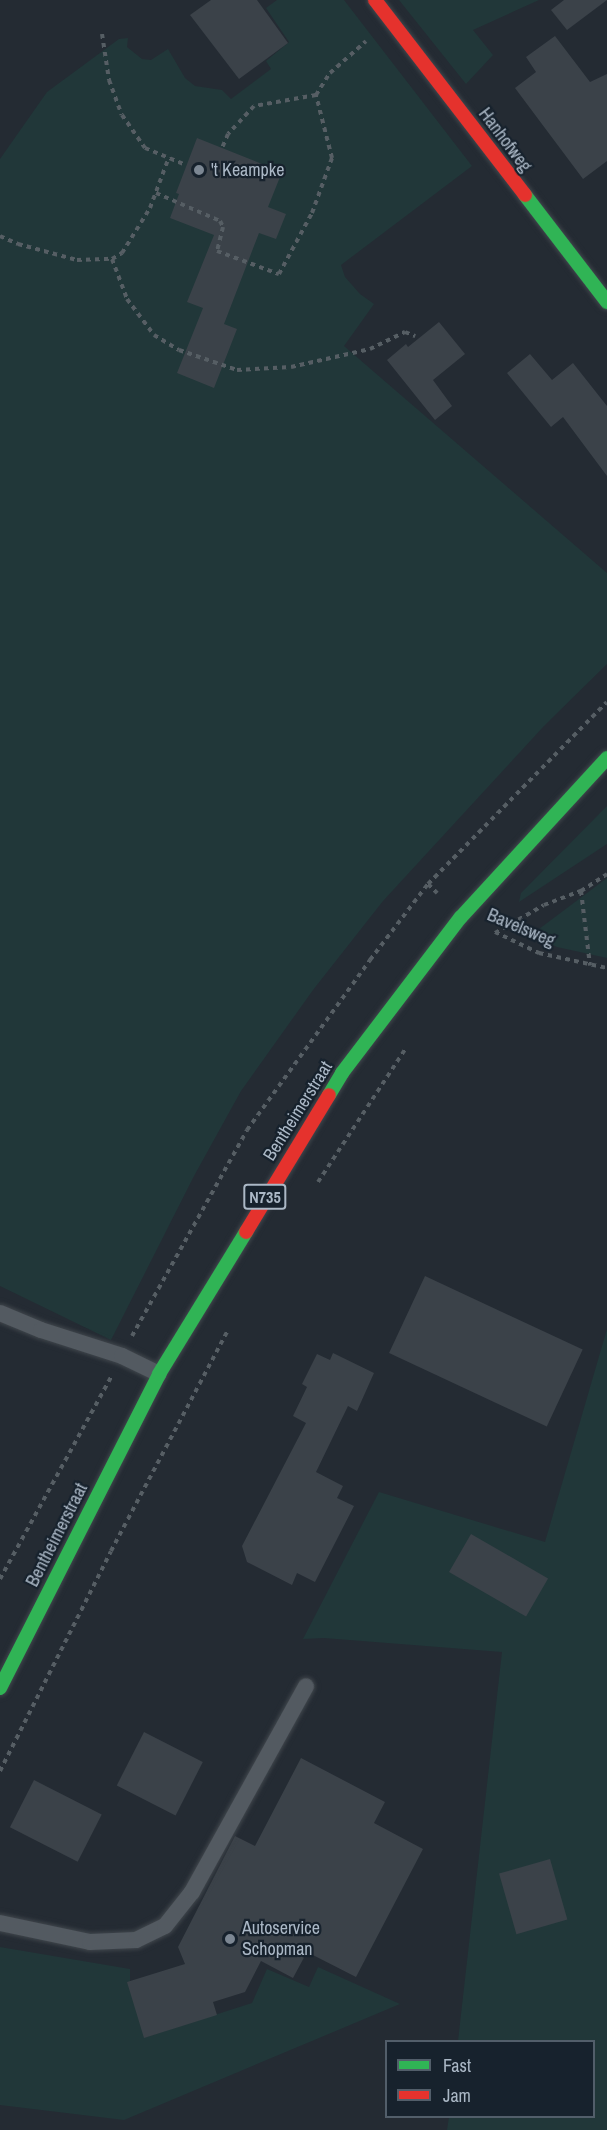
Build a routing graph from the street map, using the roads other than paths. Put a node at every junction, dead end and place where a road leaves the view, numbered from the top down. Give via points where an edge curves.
1 (375, 0) edge
2 (607, 302) edge
3 (607, 758) edge
4 (0, 1312) edge
5 (159, 1374) junction
6 (306, 1686) dead end
7 (0, 1688) edge
8 (0, 1923) edge

1 - 2 main road, Hanhofweg
3 - 5 main road, Bentheimerstraat / N735 via 460,916 342,1073
4 - 5 lane via 41,1330 122,1356
5 - 7 main road, Bentheimerstraat / N735
6 - 8 lane via 192,1892 165,1926 136,1940 90,1942

